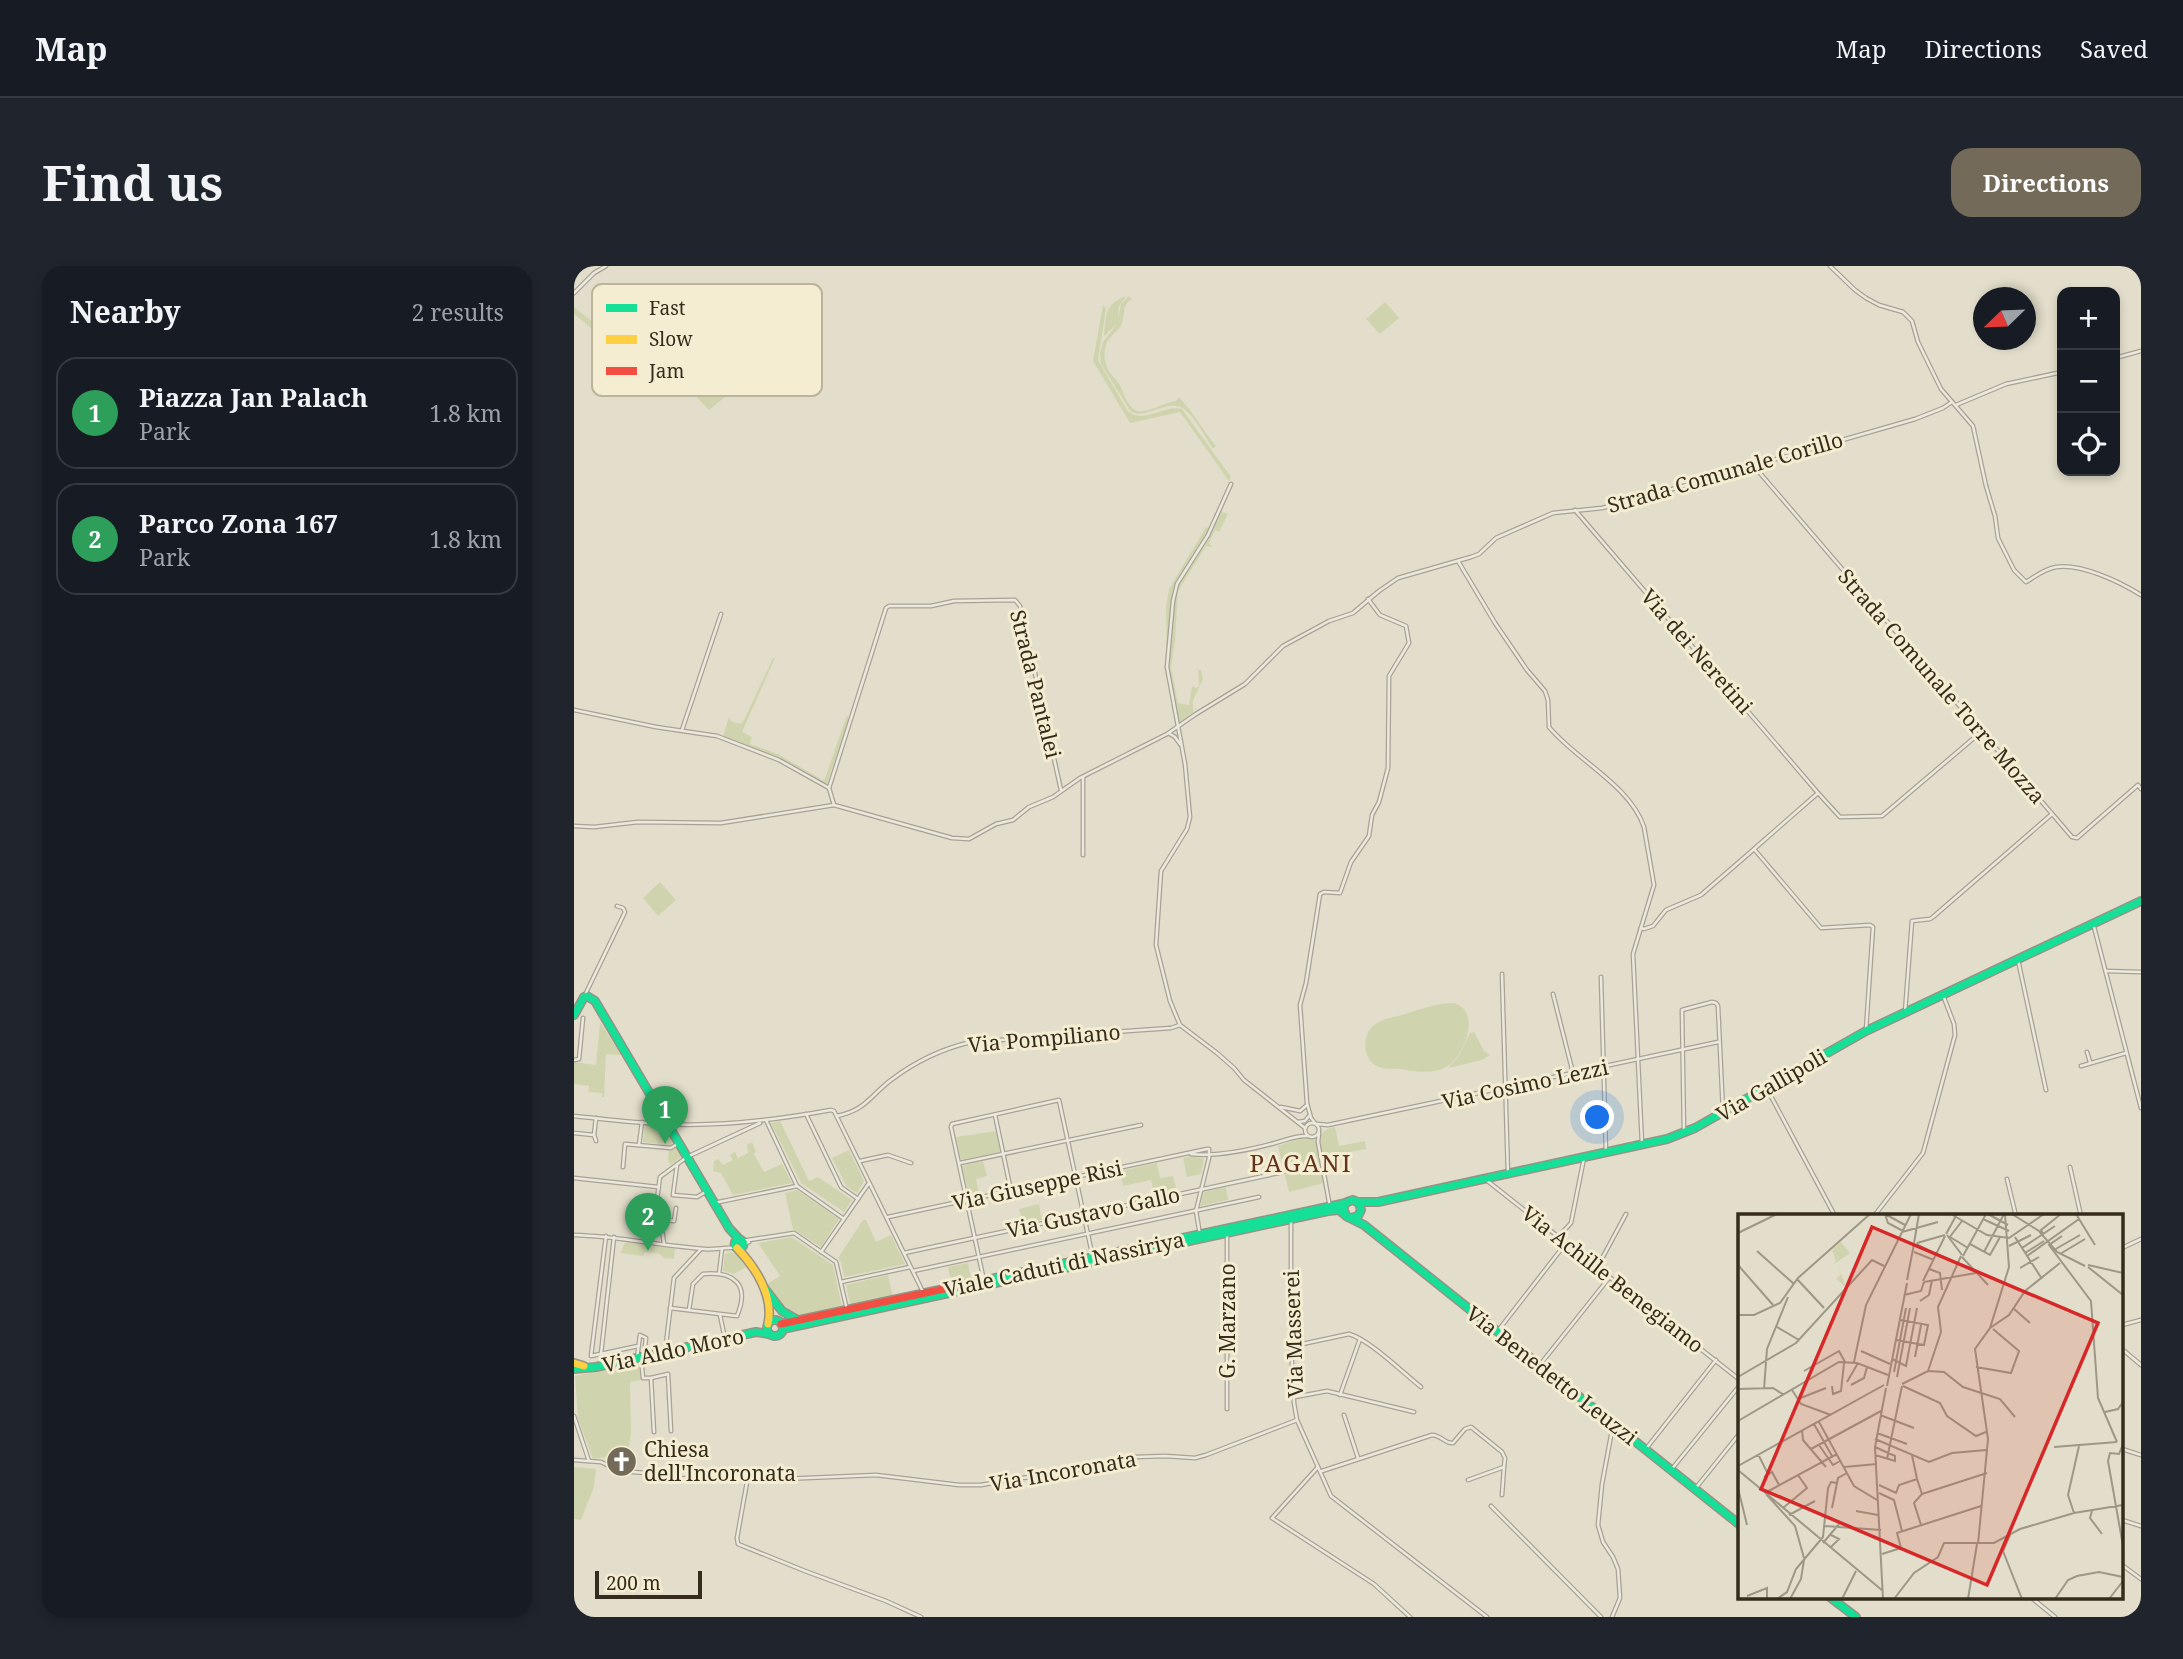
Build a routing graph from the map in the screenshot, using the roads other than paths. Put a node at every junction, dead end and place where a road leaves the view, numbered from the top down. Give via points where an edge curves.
1 (606, 266) edge
2 (1830, 266) edge
3 (574, 293) edge
4 (2141, 351) edge
5 (2120, 357) edge
6 (2057, 373) edge
7 (1952, 402) junction
8 (1955, 406) junction
9 (1753, 465) junction
10 (1231, 484) dead end
11 (1575, 510) junction
12 (1458, 561) junction
13 (2141, 595) edge
14 (1368, 599) junction
15 (721, 614) dead end
16 (574, 710) edge
17 (1178, 727) junction
18 (682, 730) junction
19 (1981, 732) junction
20 (1167, 734) junction
21 (1182, 750) junction
22 (1083, 777) junction
23 (829, 788) junction
24 (2141, 789) edge
25 (1062, 792) junction
26 (1818, 793) junction
27 (834, 805) junction
28 (2052, 814) junction
29 (574, 827) edge
30 (1754, 849) junction
31 (1083, 855) dead end
32 (2141, 901) edge
33 (617, 906) dead end
34 (2093, 923) junction
35 (1641, 929) junction
36 (2017, 959) junction
37 (2105, 971) junction
38 (2141, 972) edge
39 (1502, 974) dead end
40 (1601, 977) dead end
41 (1553, 994) dead end
42 (1942, 995) junction
43 (584, 997) junction
44 (1905, 1013) junction
45 (574, 1015) edge
46 (583, 1018) dead end
47 (1180, 1025) junction
48 (1866, 1031) junction
49 (1718, 1042) junction
50 (1682, 1049) junction
51 (2087, 1052) dead end
52 (2126, 1053) junction
53 (1639, 1059) junction
54 (574, 1060) edge
55 (2090, 1064) junction
56 (1603, 1066) junction
57 (2081, 1066) dead end
58 (1573, 1073) junction
59 (1766, 1087) junction
60 (1505, 1088) junction
61 (2046, 1090) dead end
62 (1307, 1103) junction
63 (1278, 1106) junction
64 (2141, 1108) edge
65 (1723, 1112) junction
66 (806, 1114) junction
67 (995, 1115) junction
68 (1310, 1115) junction
69 (574, 1116) edge
70 (837, 1116) junction
71 (596, 1118) junction
72 (766, 1121) junction
73 (642, 1122) junction
74 (1298, 1122) junction
75 (1309, 1124) junction
76 (1316, 1124) junction
77 (668, 1125) junction
78 (1141, 1125) dead end
79 (1332, 1125) junction
80 (1305, 1129) junction
81 (1319, 1132) junction
82 (574, 1133) edge
83 (1684, 1133) junction
84 (594, 1135) junction
85 (1297, 1136) junction
86 (1308, 1136) junction
87 (1314, 1137) junction
88 (1067, 1140) junction
89 (596, 1141) dead end
90 (1318, 1142) junction
91 (679, 1143) junction
92 (639, 1145) junction
93 (1642, 1146) junction
94 (1188, 1153) junction
95 (1606, 1153) junction
96 (1003, 1154) junction
97 (1209, 1156) junction
98 (687, 1157) junction
99 (1584, 1158) junction
100 (859, 1161) junction
101 (677, 1163) junction
102 (911, 1163) dead end
103 (960, 1163) junction
104 (623, 1167) dead end
105 (2070, 1167) dead end
106 (1283, 1172) dead end
107 (1508, 1174) junction
108 (1076, 1177) junction
109 (574, 1178) edge
110 (1485, 1179) junction
111 (2007, 1179) dead end
112 (870, 1182) junction
113 (797, 1186) junction
114 (658, 1187) junction
115 (1200, 1189) junction
116 (707, 1191) junction
117 (1011, 1191) junction
118 (1259, 1197) dead end
119 (858, 1199) junction
120 (968, 1200) junction
121 (1358, 1202) junction
122 (1378, 1202) junction
123 (714, 1203) junction
124 (1346, 1203) junction
125 (1330, 1207) junction
126 (676, 1208) dead end
127 (1196, 1211) junction
128 (1360, 1213) junction
129 (1626, 1214) dead end
130 (1834, 1214) edge
131 (1876, 1214) edge
132 (2016, 1214) edge
133 (2081, 1214) edge
134 (1084, 1215) junction
135 (1348, 1217) junction
136 (887, 1218) junction
137 (660, 1219) junction
138 (844, 1219) junction
139 (1291, 1219) junction
140 (1364, 1225) junction
141 (1227, 1233) junction
142 (1088, 1234) junction
143 (574, 1235) edge
144 (1200, 1235) junction
145 (606, 1236) junction
146 (1559, 1236) junction
147 (614, 1237) junction
148 (975, 1238) junction
149 (2141, 1239) edge
150 (574, 1242) edge
151 (1567, 1242) junction
152 (664, 1243) junction
153 (738, 1244) junction
154 (2123, 1248) edge
155 (701, 1249) junction
156 (722, 1249) junction
157 (821, 1252) junction
158 (904, 1253) junction
159 (979, 1257) junction
160 (1093, 1258) junction
161 (1598, 1266) junction
162 (912, 1269) junction
163 (719, 1274) junction
164 (1610, 1277) junction
165 (984, 1281) junction
166 (841, 1282) junction
167 (600, 1284) junction
168 (609, 1285) junction
169 (764, 1287) junction
170 (924, 1294) junction
171 (670, 1308) junction
172 (689, 1310) junction
173 (847, 1310) junction
174 (771, 1313) junction
175 (720, 1314) junction
176 (802, 1320) junction
177 (2141, 1320) edge
178 (595, 1321) junction
179 (604, 1322) junction
180 (780, 1324) junction
181 (2123, 1325) edge
182 (768, 1328) junction
183 (1497, 1332) junction
184 (725, 1339) junction
185 (1360, 1339) junction
186 (638, 1346) junction
187 (1291, 1346) junction
188 (2123, 1350) edge
189 (665, 1352) junction
190 (601, 1354) junction
191 (641, 1357) junction
192 (1716, 1360) junction
193 (574, 1363) edge
194 (2141, 1365) edge
195 (1539, 1366) junction
196 (589, 1367) junction
197 (574, 1369) edge
198 (652, 1378) junction
199 (1738, 1380) edge
200 (1738, 1385) edge
201 (1421, 1387) dead end
202 (1340, 1395) junction
203 (1294, 1397) junction
204 (1227, 1409) dead end
205 (1415, 1412) dead end
206 (1344, 1415) dead end
207 (574, 1416) edge
208 (1297, 1420) junction
209 (1614, 1424) junction
210 (670, 1431) dead end
211 (654, 1432) dead end
212 (1738, 1435) edge
213 (2123, 1449) edge
214 (1645, 1450) junction
215 (2141, 1455) edge
216 (1359, 1459) junction
217 (574, 1460) edge
218 (589, 1461) junction
219 (1504, 1467) junction
220 (1319, 1469) junction
221 (1671, 1470) junction
222 (745, 1478) junction
223 (1468, 1480) dead end
224 (1695, 1489) junction
225 (1502, 1495) dead end
226 (1491, 1506) dead end
227 (2123, 1520) edge
228 (1738, 1523) edge
229 (2141, 1526) edge
230 (2123, 1565) edge
231 (2141, 1580) edge
232 (1835, 1600) edge
233 (2035, 1600) edge
234 (2049, 1613) junction
235 (921, 1617) edge
236 (1410, 1617) edge
237 (1487, 1617) edge
238 (1601, 1617) edge
239 (1612, 1617) edge
240 (1856, 1617) edge
241 (2046, 1617) edge
242 (2054, 1617) edge

1 - 3 street
2 - 7 street via 1866,298 1909,316 1917,342
4 - 5 street
6 - 8 street via 2006,384
7 - 8 street
7 - 9 street, Strada Comunale Corillo via 1915,419
8 - 13 street via 1973,426 1998,538 2020,577 2026,582 2059,566 2107,577
9 - 11 street, Strada Comunale Corillo via 1610,506
9 - 19 street, Strada Comunale Torre Mozza
10 - 17 street via 1175,590 1167,667
11 - 12 street, Strada Comunale Corillo via 1523,525 1496,537 1479,554
11 - 26 street, Via dei Neretini
12 - 14 street, Strada Comunale Corillo via 1398,578
12 - 35 street via 1495,623 1545,691 1549,727 1614,786 1641,819 1654,884
14 - 17 street, Strada Comunale Corillo via 1353,612 1283,646 1245,684
14 - 62 street via 1380,615 1406,626 1409,643 1389,676 1388,768 1369,836 1351,862 1340,893 1320,894 1300,1005
15 - 18 street
16 - 18 street
17 - 20 street, Strada Comunale Corillo
17 - 21 street
18 - 23 street via 717,736 779,760
19 - 26 street, Via dei Neretini via 1882,816 1840,817
19 - 28 street, Strada Comunale Torre Mozza
20 - 21 street via 1175,737
20 - 22 street, Strada Comunale Corillo
21 - 47 street via 1189,824 1161,871 1156,945
22 - 25 street, Strada Comunale Corillo
22 - 31 street
23 - 25 street, Strada Pantalei via 887,608 954,600 1014,600 1020,606
23 - 27 street
24 - 28 street, Strada Comunale Torre Mozza via 2138,785 2075,839
25 - 27 street, Strada Comunale Corillo via 1013,820 966,839
26 - 30 street
27 - 29 street via 721,823
28 - 44 street via 1933,917 1912,920
30 - 35 street via 1701,895 1666,910 1653,926
30 - 48 street via 1821,928 1870,925 1874,929
32 - 34 main road, Via Gallipoli
33 - 43 street via 625,912
34 - 36 main road, Via Gallipoli
34 - 37 street
35 - 53 street via 1633,954
36 - 42 main road, Via Gallipoli
36 - 61 street
37 - 38 street
37 - 52 street
39 - 60 street
40 - 56 street
41 - 58 street
42 - 44 main road, Via Gallipoli
42 - 131 street via 1955,1035 1923,1153
43 - 45 main road
43 - 77 main road via 595,1001
44 - 48 main road, Via Gallipoli
46 - 54 street via 579,1059
47 - 63 street
47 - 70 street, Via Pompiliano via 971,1042 913,1064 860,1108
48 - 59 main road, Via Gallipoli
49 - 50 street, Via Cosimo Lezzi
49 - 50 street via 1716,1003 1712,1002 1682,1010
49 - 65 street
50 - 53 street, Via Cosimo Lezzi
50 - 83 street
51 - 55 street
52 - 55 street
52 - 64 street
53 - 56 street, Via Cosimo Lezzi
53 - 93 street
55 - 57 street
56 - 58 street, Via Cosimo Lezzi
56 - 95 street
58 - 60 street, Via Cosimo Lezzi
59 - 65 main road, Via Gallipoli
59 - 130 street
60 - 79 street, Via Cosimo Lezzi
60 - 107 street
62 - 63 street via 1300,1111
62 - 68 street
63 - 74 street
65 - 83 main road, Via Gallipoli
66 - 70 street, Via Pompiliano via 831,1110
66 - 72 street, Via Pompiliano
66 - 119 street via 841,1186
67 - 88 street via 1059,1100
67 - 96 street
67 - 103 street via 951,1127
68 - 74 street
68 - 76 street
69 - 71 street, Via Pompiliano
70 - 100 street
71 - 73 street, Via Pompiliano
71 - 84 street
72 - 77 street, Via Pompiliano
72 - 98 street, Via Pompiliano
72 - 113 street
73 - 77 street, Via Pompiliano
73 - 92 street
74 - 75 street
74 - 80 street
75 - 76 street
75 - 80 street
76 - 79 street, Via Cosimo Lezzi
76 - 81 street
77 - 91 main road
78 - 88 street
79 - 81 street, Via Cosimo Lezzi
80 - 85 street, Via Giuseppe Risi
80 - 86 street
81 - 87 street
81 - 90 street
82 - 84 street
83 - 93 main road, Via Gallipoli
84 - 89 street
85 - 86 street, Via Giuseppe Risi
85 - 97 street, Via Giuseppe Risi
86 - 87 street
87 - 90 street
88 - 96 street
88 - 108 street
90 - 125 street
91 - 92 street via 671,1148
91 - 98 main road
92 - 104 street via 625,1144
93 - 95 main road, Via Gallipoli
94 - 97 street, Via Giuseppe Risi
94 - 97 street, Via Giuseppe Risi via 1209,1149
94 - 108 street, Via Giuseppe Risi
95 - 99 main road, Via Gallipoli
96 - 103 street
96 - 117 street
97 - 115 street
98 - 101 street, Via Pompiliano
98 - 116 main road
99 - 107 main road, Via Gallipoli
99 - 146 street via 1571,1223
100 - 102 street via 888,1155
100 - 112 street
101 - 114 street via 660,1177
101 - 116 street via 673,1195 696,1197
103 - 120 street
105 - 133 street
106 - 115 street, Via Gustavo Gallo
107 - 110 main road, Via Gallipoli
108 - 117 street, Via Giuseppe Risi
108 - 134 street
109 - 114 street
110 - 122 main road, Via Gallipoli
110 - 146 street, Via Achille Benegiamo
111 - 132 street
112 - 119 street
112 - 136 street
113 - 123 street
113 - 138 street
114 - 137 street
115 - 127 street
115 - 134 street, Via Gustavo Gallo
116 - 123 main road
117 - 120 street, Via Giuseppe Risi
118 - 127 street
119 - 138 street
120 - 136 street, Via Giuseppe Risi
120 - 148 street
121 - 122 main road, Via Gallipoli
121 - 124 main road, Via Gallipoli
121 - 128 main road
122 - 128 main road, Via Gallipoli
123 - 153 main road
124 - 125 main road, Viale Caduti di Nassiriya
124 - 135 main road via 1343,1209
125 - 144 main road, Viale Caduti di Nassiriya
126 - 137 street via 674,1221
127 - 142 street
127 - 144 street
128 - 135 main road, Via Gallipoli
128 - 140 main road, Via Benedetto Leuzzi
129 - 161 street
134 - 142 street
134 - 148 street, Via Gustavo Gallo
135 - 139 main road, Viale Caduti di Nassiriya via 1334,1210
135 - 140 main road, Via Benedetto Leuzzi
136 - 158 street
137 - 152 street
138 - 157 street
139 - 141 main road, Viale Caduti di Nassiriya
139 - 187 street, Via Masserei
140 - 183 main road, Via Benedetto Leuzzi
141 - 180 main road, Viale Caduti di Nassiriya
141 - 204 street, G. Marzano
142 - 159 street
142 - 160 street
143 - 145 street
143 - 150 street
144 - 160 main road, Viale Caduti di Nassiriya
145 - 147 street
145 - 167 street
146 - 151 street, Via Achille Benegiamo
147 - 152 street
147 - 168 street
148 - 158 street, Via Gustavo Gallo
148 - 159 street
149 - 154 street
151 - 161 street, Via Achille Benegiamo
151 - 183 street
152 - 155 street
153 - 156 street
153 - 157 street via 793,1233
153 - 169 main road
155 - 156 street
155 - 171 street via 675,1275
156 - 163 street
157 - 166 street via 837,1263
158 - 162 street
159 - 162 street
159 - 165 street
160 - 165 main road, Viale Caduti di Nassiriya
161 - 164 street, Via Achille Benegiamo
162 - 166 street
162 - 170 street
163 - 172 street via 703,1274 695,1282
163 - 175 street via 733,1277 741,1294 739,1315
164 - 192 street, Via Achille Benegiamo
164 - 195 street
165 - 170 main road, Viale Caduti di Nassiriya
166 - 173 street
167 - 168 street
167 - 178 street
168 - 179 street
169 - 174 main road
169 - 176 main road via 786,1317
170 - 173 main road, Viale Caduti di Nassiriya
171 - 172 street
171 - 189 street
172 - 175 street
173 - 176 main road, Viale Caduti di Nassiriya
174 - 180 main road
174 - 182 main road
175 - 184 street
176 - 180 main road, Viale Caduti di Nassiriya
177 - 181 street
178 - 179 street
178 - 190 street via 591,1356
179 - 190 street
180 - 182 main road via 772,1321
180 - 182 main road via 779,1335 774,1336
182 - 184 main road, Via Aldo Moro
183 - 195 main road, Via Benedetto Leuzzi
184 - 189 main road, Via Aldo Moro
185 - 187 street via 1349,1334
185 - 201 street
185 - 202 street
186 - 190 street
186 - 191 street
186 - 191 street via 639,1337 645,1336
187 - 203 street, Via Masserei
188 - 194 street
189 - 191 main road, Via Aldo Moro
191 - 196 main road, Via Aldo Moro
191 - 198 street via 643,1378
192 - 199 street, Via Achille Benegiamo
192 - 214 street
193 - 196 main road, Via Aldo Moro
195 - 209 main road, Via Benedetto Leuzzi
196 - 197 main road, Via Aldo Moro
198 - 210 street via 668,1374
198 - 211 street
200 - 221 street
202 - 203 street via 1327,1391
202 - 205 street
203 - 208 street, Via Masserei
206 - 216 street
207 - 218 street
208 - 220 street, Via Masserei
208 - 222 street, Via Incoronata via 1195,1458 1135,1457 981,1485 876,1475
209 - 214 main road, Via Benedetto Leuzzi
209 - 239 street via 1598,1525 1618,1569 1620,1598
212 - 224 street
213 - 215 street
214 - 221 main road, Via Benedetto Leuzzi
216 - 219 street via 1432,1435 1453,1443 1471,1427 1502,1452
216 - 220 street
217 - 218 street, Via Incoronata
218 - 222 street, Via Incoronata via 633,1472
219 - 223 street
219 - 225 street
220 - 236 street via 1272,1518 1374,1584
220 - 237 street, Via Masserei via 1331,1496
221 - 224 main road, Via Benedetto Leuzzi
222 - 235 street via 738,1544
224 - 228 main road, Via Benedetto Leuzzi
226 - 238 street
227 - 229 street
230 - 231 street
232 - 240 main road
233 - 234 street
234 - 241 street
234 - 242 street

